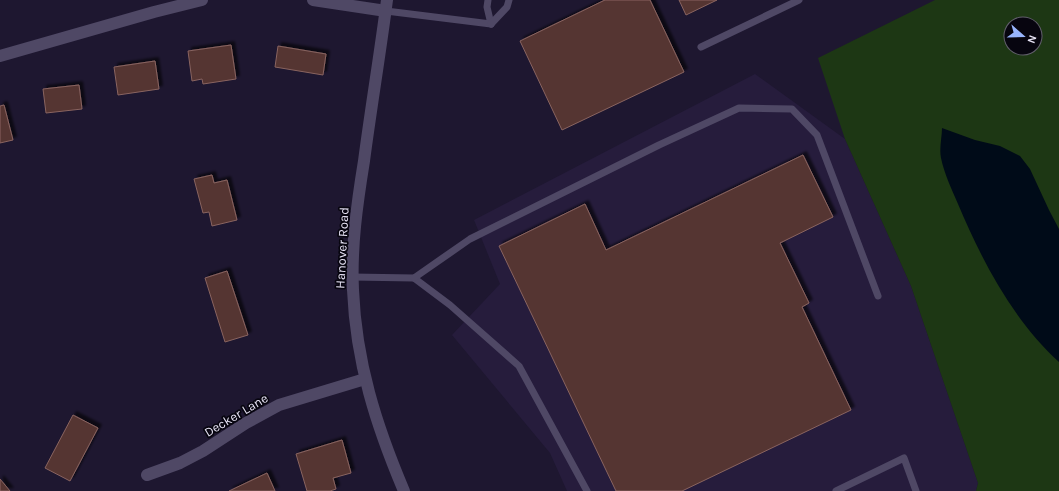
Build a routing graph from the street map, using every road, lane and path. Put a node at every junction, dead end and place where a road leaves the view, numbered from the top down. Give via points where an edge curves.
1 (202, 0) edge
2 (313, 0) edge
3 (488, 0) edge
4 (508, 0) edge
5 (799, 0) edge
6 (386, 5) edge
7 (491, 24) junction
8 (701, 47) dead end
9 (0, 56) edge
10 (352, 277) junction
11 (414, 278) junction
12 (878, 296) dead end
13 (365, 379) junction
14 (147, 474) dead end
15 (404, 491) edge
16 (586, 491) edge
17 (836, 491) edge
18 (916, 491) edge

1 - 9 street
2 - 6 street
3 - 7 lane
4 - 7 lane via 507,7
5 - 8 lane
6 - 7 lane
6 - 10 street, Hanover Road via 359,192
10 - 11 lane
10 - 13 street, Hanover Road via 360,359
11 - 12 lane via 470,238 739,108 792,109 818,135
11 - 16 lane via 450,305 519,366
13 - 14 street, Decker Lane via 279,405 246,422 180,463
13 - 15 street, Hanover Road via 385,446
17 - 18 lane via 904,458

